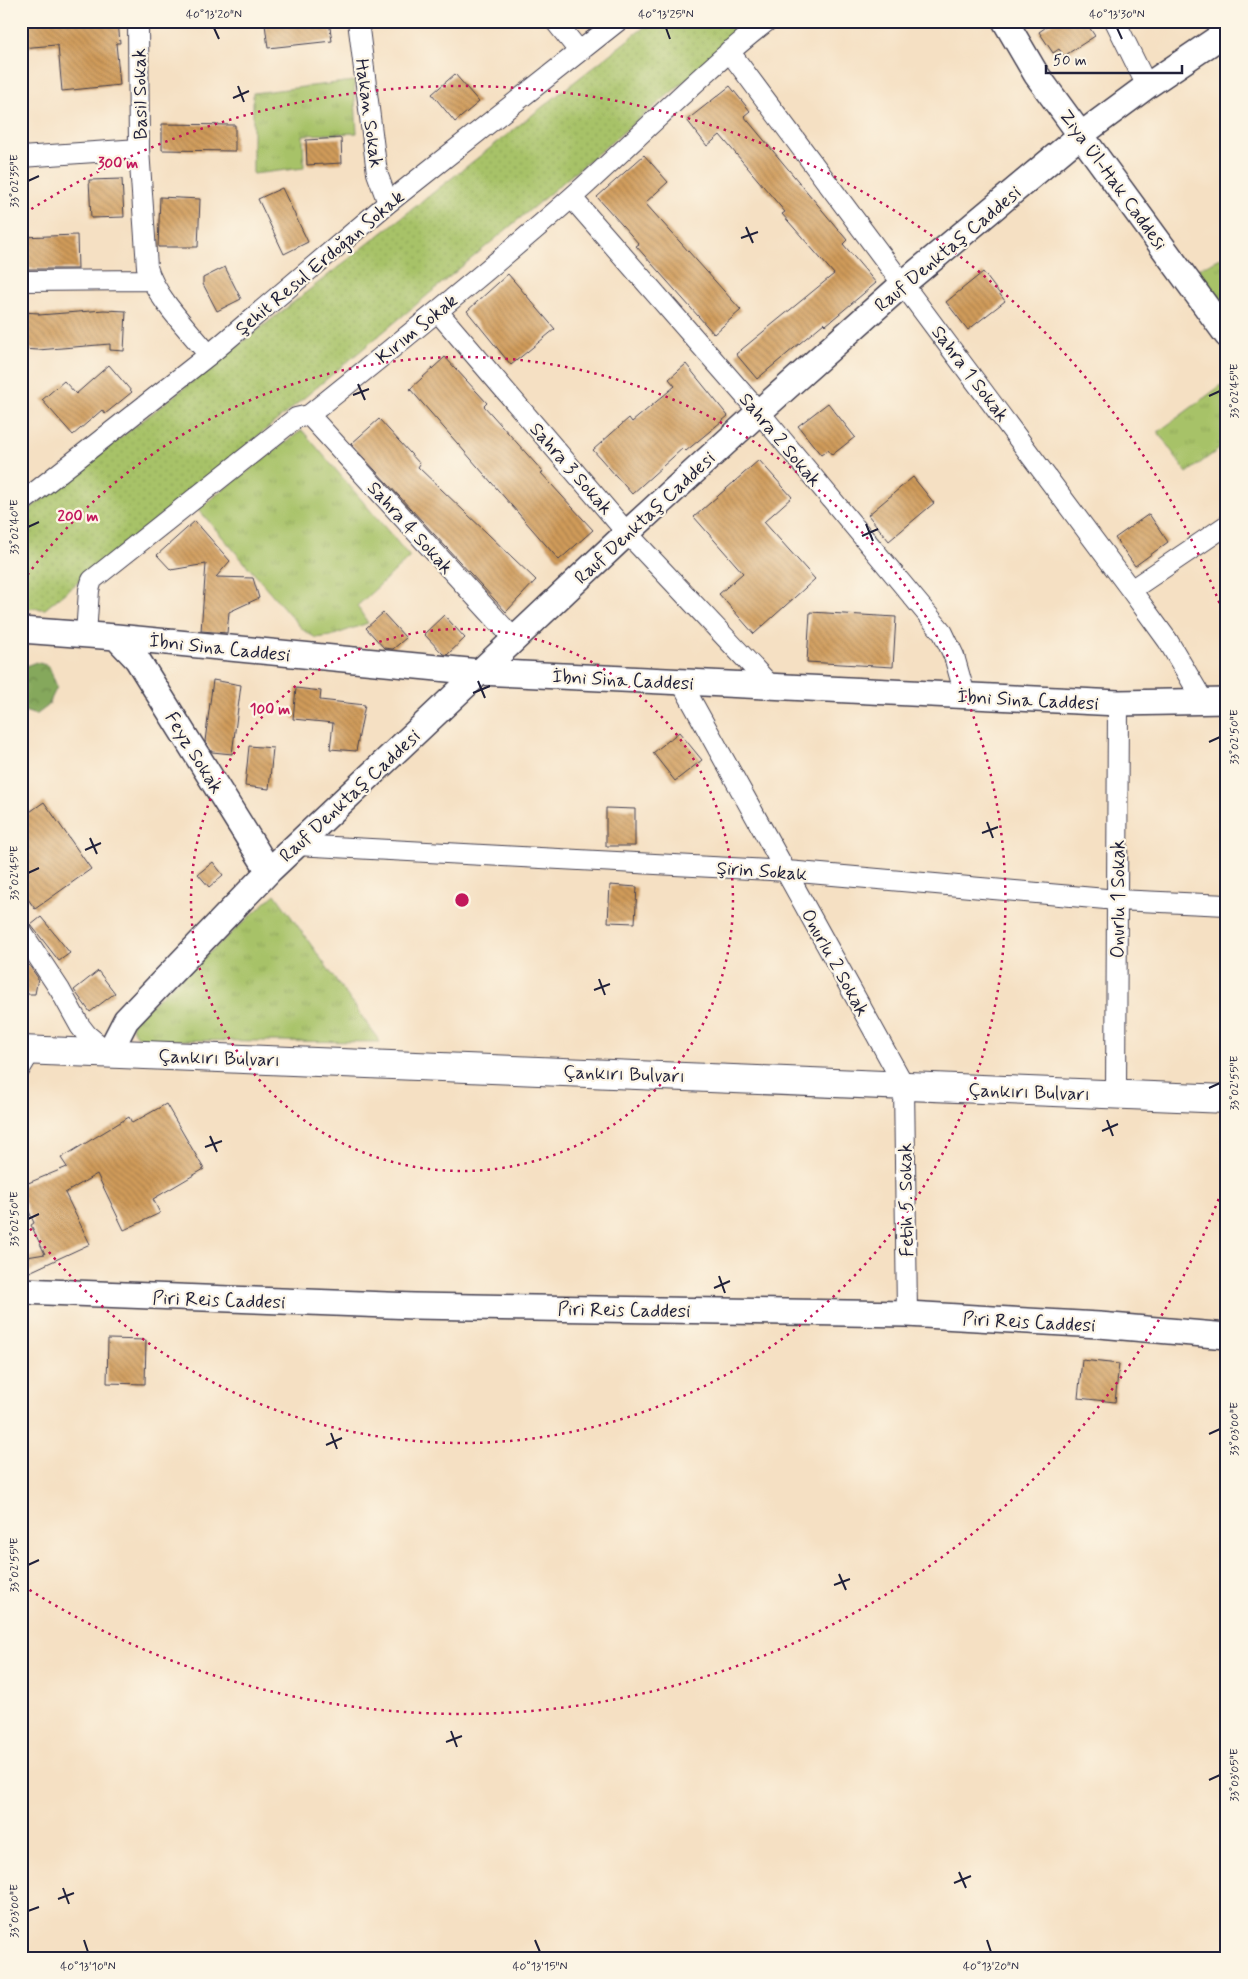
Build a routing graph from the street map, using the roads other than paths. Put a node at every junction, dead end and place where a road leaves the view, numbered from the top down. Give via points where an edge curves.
1 (138, 21) edge
2 (358, 21) edge
3 (555, 21) edge
4 (618, 21) edge
5 (768, 21) edge
6 (1005, 21) edge
7 (1115, 21) edge
8 (1227, 32) edge
9 (579, 51) junction
10 (729, 51) junction
11 (1147, 86) junction
12 (1082, 134) junction
13 (140, 149) junction
14 (21, 157) edge
15 (572, 198) junction
16 (388, 203) junction
17 (150, 280) junction
18 (21, 282) edge
19 (904, 283) junction
20 (438, 312) junction
21 (1227, 335) edge
22 (208, 355) junction
23 (759, 412) junction
24 (309, 415) junction
25 (21, 503) edge
26 (1227, 525) edge
27 (627, 533) junction
28 (1131, 590) junction
29 (21, 630) edge
30 (86, 635) junction
31 (116, 637) junction
32 (514, 639) junction
33 (479, 672) junction
34 (681, 682) junction
35 (772, 686) junction
36 (965, 696) junction
37 (1215, 702) edge
38 (1118, 703) junction
39 (296, 845) junction
40 (269, 871) junction
41 (787, 871) junction
42 (1117, 900) junction
43 (1227, 905) edge
44 (21, 931) edge
45 (30, 1050) edge
46 (109, 1053) junction
47 (21, 1077) edge
48 (904, 1085) junction
49 (1116, 1094) junction
50 (1227, 1099) edge
51 (21, 1291) edge
52 (907, 1314) junction
53 (1227, 1336) edge

1 - 13 street, Basil Sokak
2 - 16 street, Hakan Sokak via 377,173
3 - 9 street
4 - 9 street, Şehit Resul Erdoğan Sokak
5 - 10 street, Kırım Sokak
6 - 12 street, Ziya Ül-Hak Caddesi via 1036,74
7 - 11 street
8 - 11 street, Rauf Denktaş Caddesi
9 - 16 street, Şehit Resul Erdoğan Sokak
10 - 15 street, Kırım Sokak
10 - 19 street, Sahra 1 Sokak
11 - 12 street, Rauf Denktaş Caddesi
12 - 19 street, Rauf Denktaş Caddesi
12 - 21 street, Ziya Ül-Hak Caddesi
13 - 14 street
13 - 17 street, Basil Sokak via 145,259
15 - 20 street, Kırım Sokak
15 - 23 street, Sahra 2 Sokak
16 - 22 street, Şehit Resul Erdoğan Sokak
17 - 18 street
17 - 22 street, Basil Sokak
19 - 23 street, Rauf Denktaş Caddesi
19 - 28 street, Sahra 1 Sokak
20 - 24 street, Kırım Sokak
20 - 27 street, Sahra 3 Sokak
22 - 25 street, Şehit Resul Erdoğan Sokak
23 - 27 street, Rauf Denktaş Caddesi
23 - 36 street, Sahra 2 Sokak via 943,633 954,656
24 - 30 street, Kırım Sokak via 296,418 92,580
24 - 32 street, Sahra 4 Sokak
26 - 28 street
27 - 32 street, Rauf Denktaş Caddesi
27 - 35 street, Sahra 3 Sokak
28 - 37 street, Sahra 1 Sokak
29 - 30 street, İbni Sina Caddesi
30 - 31 street, İbni Sina Caddesi
31 - 33 street, İbni Sina Caddesi
31 - 40 street, Feyz Sokak via 137,659
32 - 33 street, Rauf Denktaş Caddesi
33 - 34 street, İbni Sina Caddesi
33 - 39 street, Rauf Denktaş Caddesi
34 - 35 street, İbni Sina Caddesi
34 - 41 street, Onurlu 2 Sokak
35 - 36 street, İbni Sina Caddesi
36 - 38 street, İbni Sina Caddesi
37 - 38 street, İbni Sina Caddesi
38 - 42 street, Onurlu 1 Sokak
39 - 40 street, Rauf Denktaş Caddesi
39 - 41 street, Şirin Sokak
40 - 46 street, Rauf Denktaş Caddesi via 126,1020
41 - 42 street, Şirin Sokak
41 - 48 street, Onurlu 2 Sokak
42 - 43 street, Şirin Sokak
42 - 49 street, Onurlu 1 Sokak
44 - 46 street via 80,1026
45 - 46 main road, Çankırı Bulvarı
45 - 47 lane
46 - 48 main road, Çankırı Bulvarı
48 - 49 main road, Çankırı Bulvarı
48 - 52 street, Fetih 5. Sokak
49 - 50 main road, Çankırı Bulvarı
51 - 52 street, Piri Reis Caddesi via 414,1306
52 - 53 street, Piri Reis Caddesi

